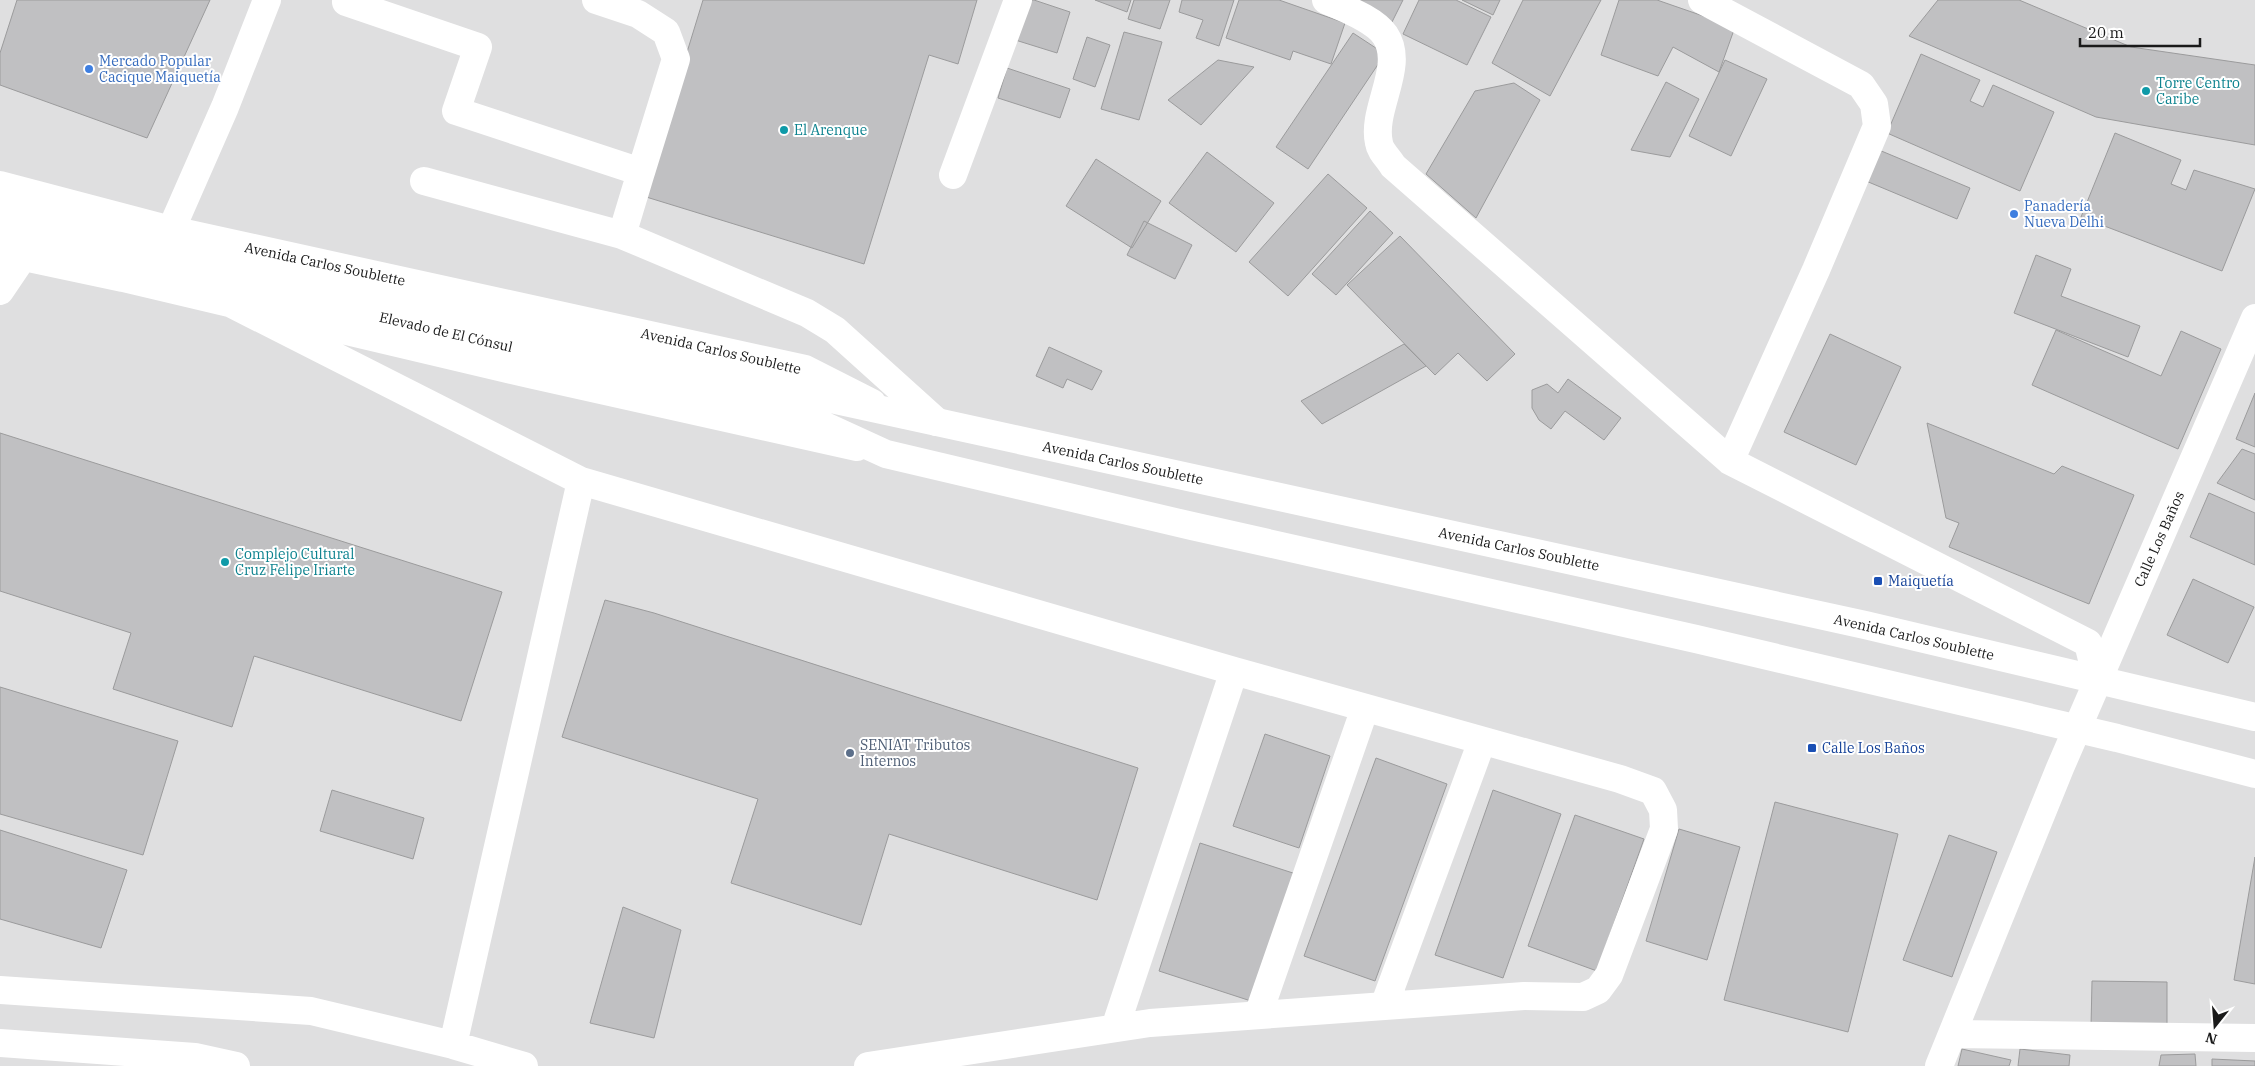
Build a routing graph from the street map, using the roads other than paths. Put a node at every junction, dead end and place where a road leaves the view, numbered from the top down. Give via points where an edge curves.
1 (267, 0) edge
2 (347, 0) edge
3 (596, 0) edge
4 (1018, 0) edge
5 (1326, 0) edge
6 (1705, 1) edge
7 (641, 172) junction
8 (952, 175) dead end
9 (424, 181) dead end
10 (0, 185) edge
11 (0, 204) edge
12 (0, 226) edge
13 (171, 230) junction
14 (622, 235) junction
15 (12, 255) edge
16 (0, 291) edge
17 (230, 303) junction
18 (2255, 318) edge
19 (892, 413) junction
20 (937, 422) junction
21 (886, 454) junction
22 (1730, 461) junction
23 (581, 481) junction
24 (1234, 671) junction
25 (2097, 680) junction
26 (1365, 708) junction
27 (2255, 717) edge
28 (2077, 729) junction
29 (1482, 741) junction
30 (2255, 774) edge
31 (0, 990) edge
32 (1384, 1006) junction
33 (1258, 1015) junction
34 (1115, 1028) junction
35 (1953, 1034) junction
36 (2255, 1038) edge
37 (0, 1043) edge
38 (453, 1046) junction
39 (236, 1066) edge
40 (524, 1066) edge
41 (868, 1066) edge
42 (1939, 1066) edge

1 - 13 main road
2 - 7 main road via 478,47 456,111
3 - 7 main road via 638,14 666,32 676,59
4 - 8 main road
5 - 22 main road via 1367,20 1385,35 1393,60 1378,124 1379,145 1393,166
6 - 22 main road via 1861,84 1874,104 1877,126
7 - 14 main road
9 - 14 main road
10 - 13 main road, Avenida Carlos Soublette
11 - 19 main road, Elevado de El Cónsul
12 - 21 main road, Elevado de El Cónsul via 804,416
13 - 19 main road, Avenida Carlos Soublette via 805,370
14 - 20 main road via 835,330
15 - 16 main road
15 - 17 main road
17 - 21 main road
17 - 23 main road
18 - 25 main road, Calle Los Baños
19 - 20 main road, Avenida Carlos Soublette
20 - 25 main road, Avenida Carlos Soublette via 1866,625
21 - 28 main road
22 - 25 main road via 2088,643
23 - 24 main road
23 - 38 main road
24 - 26 main road
24 - 34 main road
25 - 27 main road, Avenida Carlos Soublette
25 - 28 main road, Calle Los Baños
26 - 29 main road
26 - 33 main road
28 - 30 main road
28 - 35 main road, Calle Los Baños
29 - 32 main road
29 - 32 main road via 1620,779 1653,792 1663,810 1664,829 1609,974 1598,990 1583,997 1524,996
31 - 38 main road via 311,1011
32 - 33 main road
33 - 34 main road
34 - 41 main road
35 - 36 main road
35 - 42 main road, Calle Los Baños
37 - 39 main road via 195,1057
38 - 40 main road

